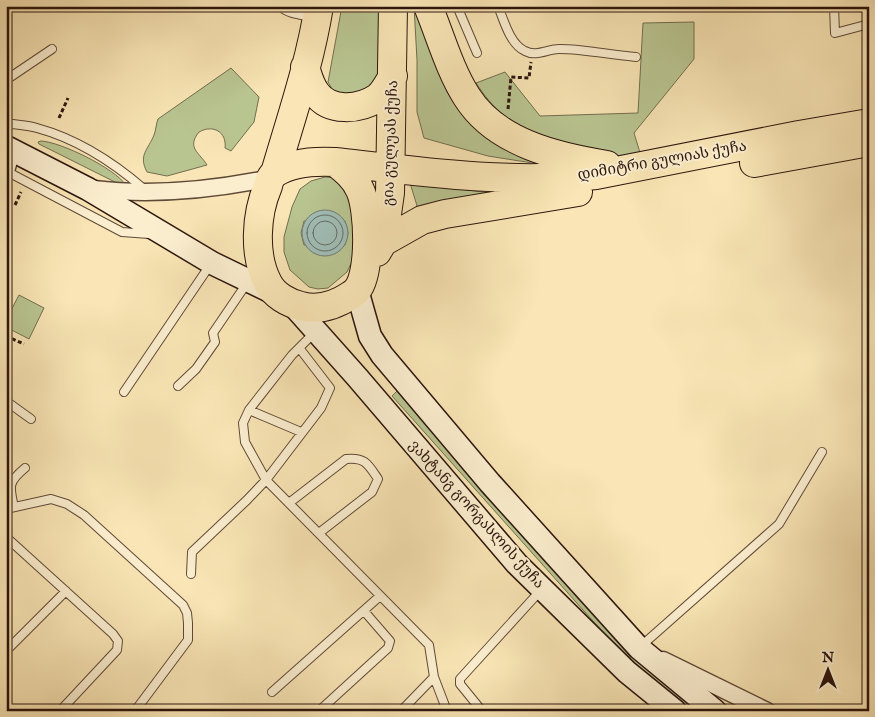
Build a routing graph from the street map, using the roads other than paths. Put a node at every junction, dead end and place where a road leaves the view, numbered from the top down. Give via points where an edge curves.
1 (280, 6) edge
2 (393, 6) edge
3 (428, 6) edge
4 (457, 6) edge
5 (498, 6) edge
6 (834, 6) edge
7 (318, 12) edge
8 (869, 24) edge
9 (52, 49) dead end
10 (477, 53) dead end
11 (636, 57) dead end
12 (305, 67) junction
13 (393, 76) junction
14 (6, 80) edge
15 (6, 123) edge
16 (869, 123) edge
17 (869, 142) edge
18 (8, 160) edge
19 (335, 162) junction
20 (392, 168) junction
21 (628, 169) junction
22 (273, 176) junction
23 (88, 189) junction
24 (148, 192) junction
25 (165, 236) junction
26 (384, 242) junction
27 (212, 264) junction
28 (249, 281) junction
29 (361, 282) junction
30 (284, 299) junction
31 (316, 332) junction
32 (300, 349) junction
33 (178, 386) dead end
34 (124, 392) dead end
35 (6, 401) edge
36 (249, 410) junction
37 (31, 419) dead end
38 (302, 432) junction
39 (822, 452) dead end
40 (25, 468) dead end
41 (266, 480) junction
42 (290, 504) junction
43 (10, 508) edge
44 (319, 533) junction
45 (6, 537) edge
46 (191, 574) dead end
47 (542, 588) junction
48 (66, 591) junction
49 (380, 596) junction
50 (364, 611) junction
51 (639, 648) junction
52 (6, 651) edge
53 (434, 678) junction
54 (272, 692) dead end
55 (60, 711) edge
56 (136, 711) edge
57 (320, 711) edge
58 (401, 711) edge
59 (447, 711) edge
60 (482, 711) edge
61 (675, 711) edge
62 (715, 711) edge
63 (768, 711) edge

1 - 7 lane via 295,14
2 - 13 highway, გია გულუას ქუჩა
3 - 21 highway via 467,97 493,125 510,136 549,151 586,162
4 - 10 lane
5 - 11 lane via 517,45 526,52 533,54 558,49
6 - 8 lane via 836,33
7 - 12 highway
9 - 14 lane
12 - 13 highway via 317,94 334,105 345,107 362,106 376,98 384,92
12 - 22 highway
13 - 20 highway, გია გულუას ქუჩა
15 - 24 lane via 37,128 67,139 120,168
16 - 21 highway, დიმიტრი გულიას ქუჩა
17 - 26 highway, დიმიტრი გულიას ქუჩა via 445,214 422,220
18 - 23 street, ვახტანგ გორგასლის ქუჩა
18 - 25 lane via 122,232
19 - 20 highway, დიმიტრი გულიას ქუჩა
19 - 22 highway via 299,164
19 - 29 highway via 355,181 366,203 368,221
20 - 21 highway, დიმიტრი გულიას ქუჩა via 502,179 568,178
20 - 26 highway, გია გულუას ქუჩა
22 - 24 street, ვახტანგ გორგასლის ქუჩა via 234,185
22 - 30 highway via 260,214 260,260 268,284
23 - 24 street, ვახტანგ გორგასლის ქუჩა
23 - 25 street, ვახტანგ გორგასლის ქუჩა
25 - 27 street, ვახტანგ გორგასლის ქუჩა
26 - 29 highway, გია გულუას ქუჩა
27 - 28 street, ვახტანგ გორგასლის ქუჩა
27 - 34 lane
28 - 30 street, ვახტანგ გორგასლის ქუჩა
28 - 33 lane via 213,333 215,342 196,369
29 - 30 highway via 344,300 327,306 307,308
29 - 51 street, ვახტანგ გორგასლის ქუჩა via 370,336 382,355 496,490
30 - 31 street, ვახტანგ გორგასლის ქუჩა
31 - 32 lane
31 - 47 street, ვახტანგ გორგასლის ქუჩა via 517,564
32 - 36 lane
32 - 38 lane via 330,388 321,408
35 - 37 lane
36 - 38 lane
36 - 41 lane via 243,423 245,442
38 - 41 lane
39 - 51 lane via 779,524
40 - 43 lane via 13,478
41 - 42 lane
41 - 46 lane via 192,552
42 - 44 lane
42 - 44 lane via 346,459 355,458 367,463 378,479 372,492
43 - 56 lane via 51,499 68,504 183,605 187,613 188,640
44 - 49 lane
45 - 48 lane
47 - 60 lane via 460,678 460,684
47 - 61 street, ვახტანგ გორგასლის ქუჩა via 627,672
48 - 52 lane
48 - 55 lane via 118,641 117,650
49 - 50 lane
49 - 53 lane via 429,645
50 - 54 lane
50 - 57 lane via 390,641 388,648
51 - 62 street, ვახტანგ გორგასლის ქუჩა
51 - 63 street
53 - 58 lane
53 - 59 lane

